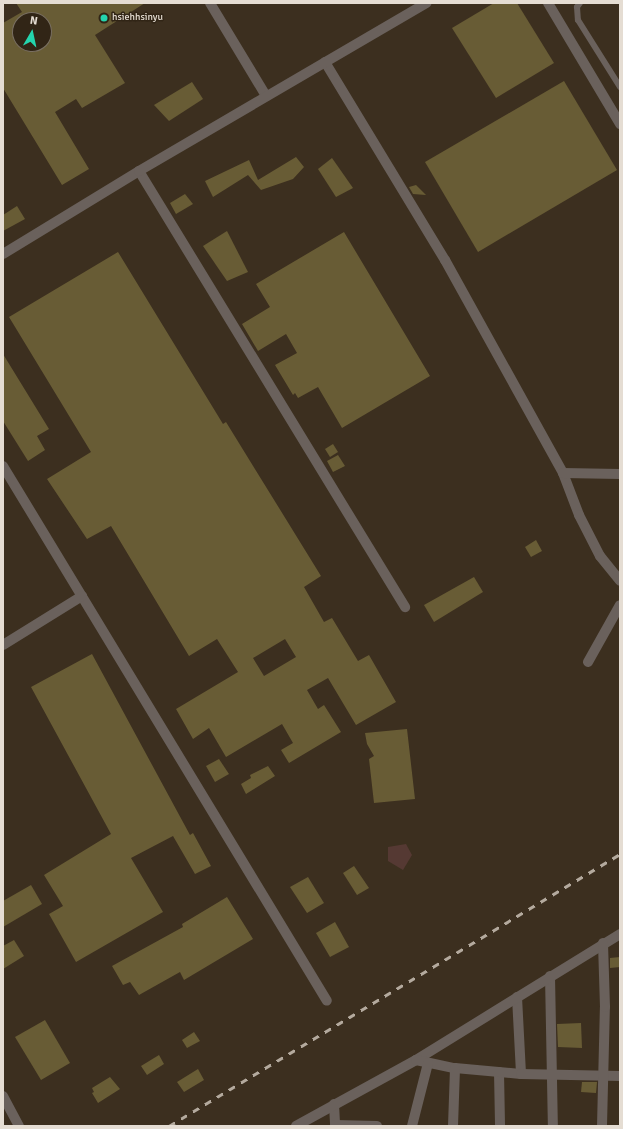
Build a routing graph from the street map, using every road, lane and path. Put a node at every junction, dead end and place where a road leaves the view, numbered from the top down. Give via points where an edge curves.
1 (210, 3) edge
2 (427, 3) edge
3 (548, 3) edge
4 (580, 3) edge
5 (325, 62) junction
6 (620, 87) edge
7 (266, 96) junction
8 (620, 124) edge
9 (139, 171) junction
10 (3, 254) edge
11 (3, 466) edge
12 (563, 473) junction
13 (620, 474) edge
14 (620, 581) edge
15 (82, 596) junction
16 (620, 605) edge
17 (405, 607) dead end
18 (3, 645) edge
19 (588, 662) dead end
20 (620, 934) edge
21 (603, 943) junction
22 (550, 976) junction
23 (517, 997) junction
24 (327, 1001) dead end
25 (416, 1060) junction
26 (428, 1064) junction
27 (455, 1068) junction
28 (499, 1072) junction
29 (521, 1074) junction
30 (553, 1075) junction
31 (604, 1076) junction
32 (620, 1076) edge
33 (3, 1096) edge
34 (334, 1104) junction
35 (335, 1125) edge
36 (19, 1126) edge
37 (296, 1126) edge
38 (377, 1126) edge
39 (412, 1126) edge
40 (453, 1126) edge
41 (500, 1126) edge
42 (553, 1126) edge
43 (602, 1126) edge

1 - 7 street
2 - 5 street
3 - 8 street
4 - 6 lane via 578,20
5 - 7 street
5 - 12 street via 444,260
7 - 9 street
9 - 10 street
9 - 17 street
11 - 15 street
12 - 13 street
12 - 14 street via 578,515 600,556
15 - 18 street
15 - 24 street
16 - 19 street
20 - 21 street
21 - 22 street
21 - 31 street
22 - 23 street
22 - 30 street
23 - 25 street
23 - 29 street
25 - 26 street
25 - 34 street
26 - 27 street
26 - 39 street
27 - 28 street
27 - 40 street
28 - 29 street
28 - 41 street
29 - 30 street
30 - 31 street
30 - 42 street
31 - 32 street
31 - 43 street
33 - 36 street
34 - 35 street
34 - 37 street
35 - 38 street

